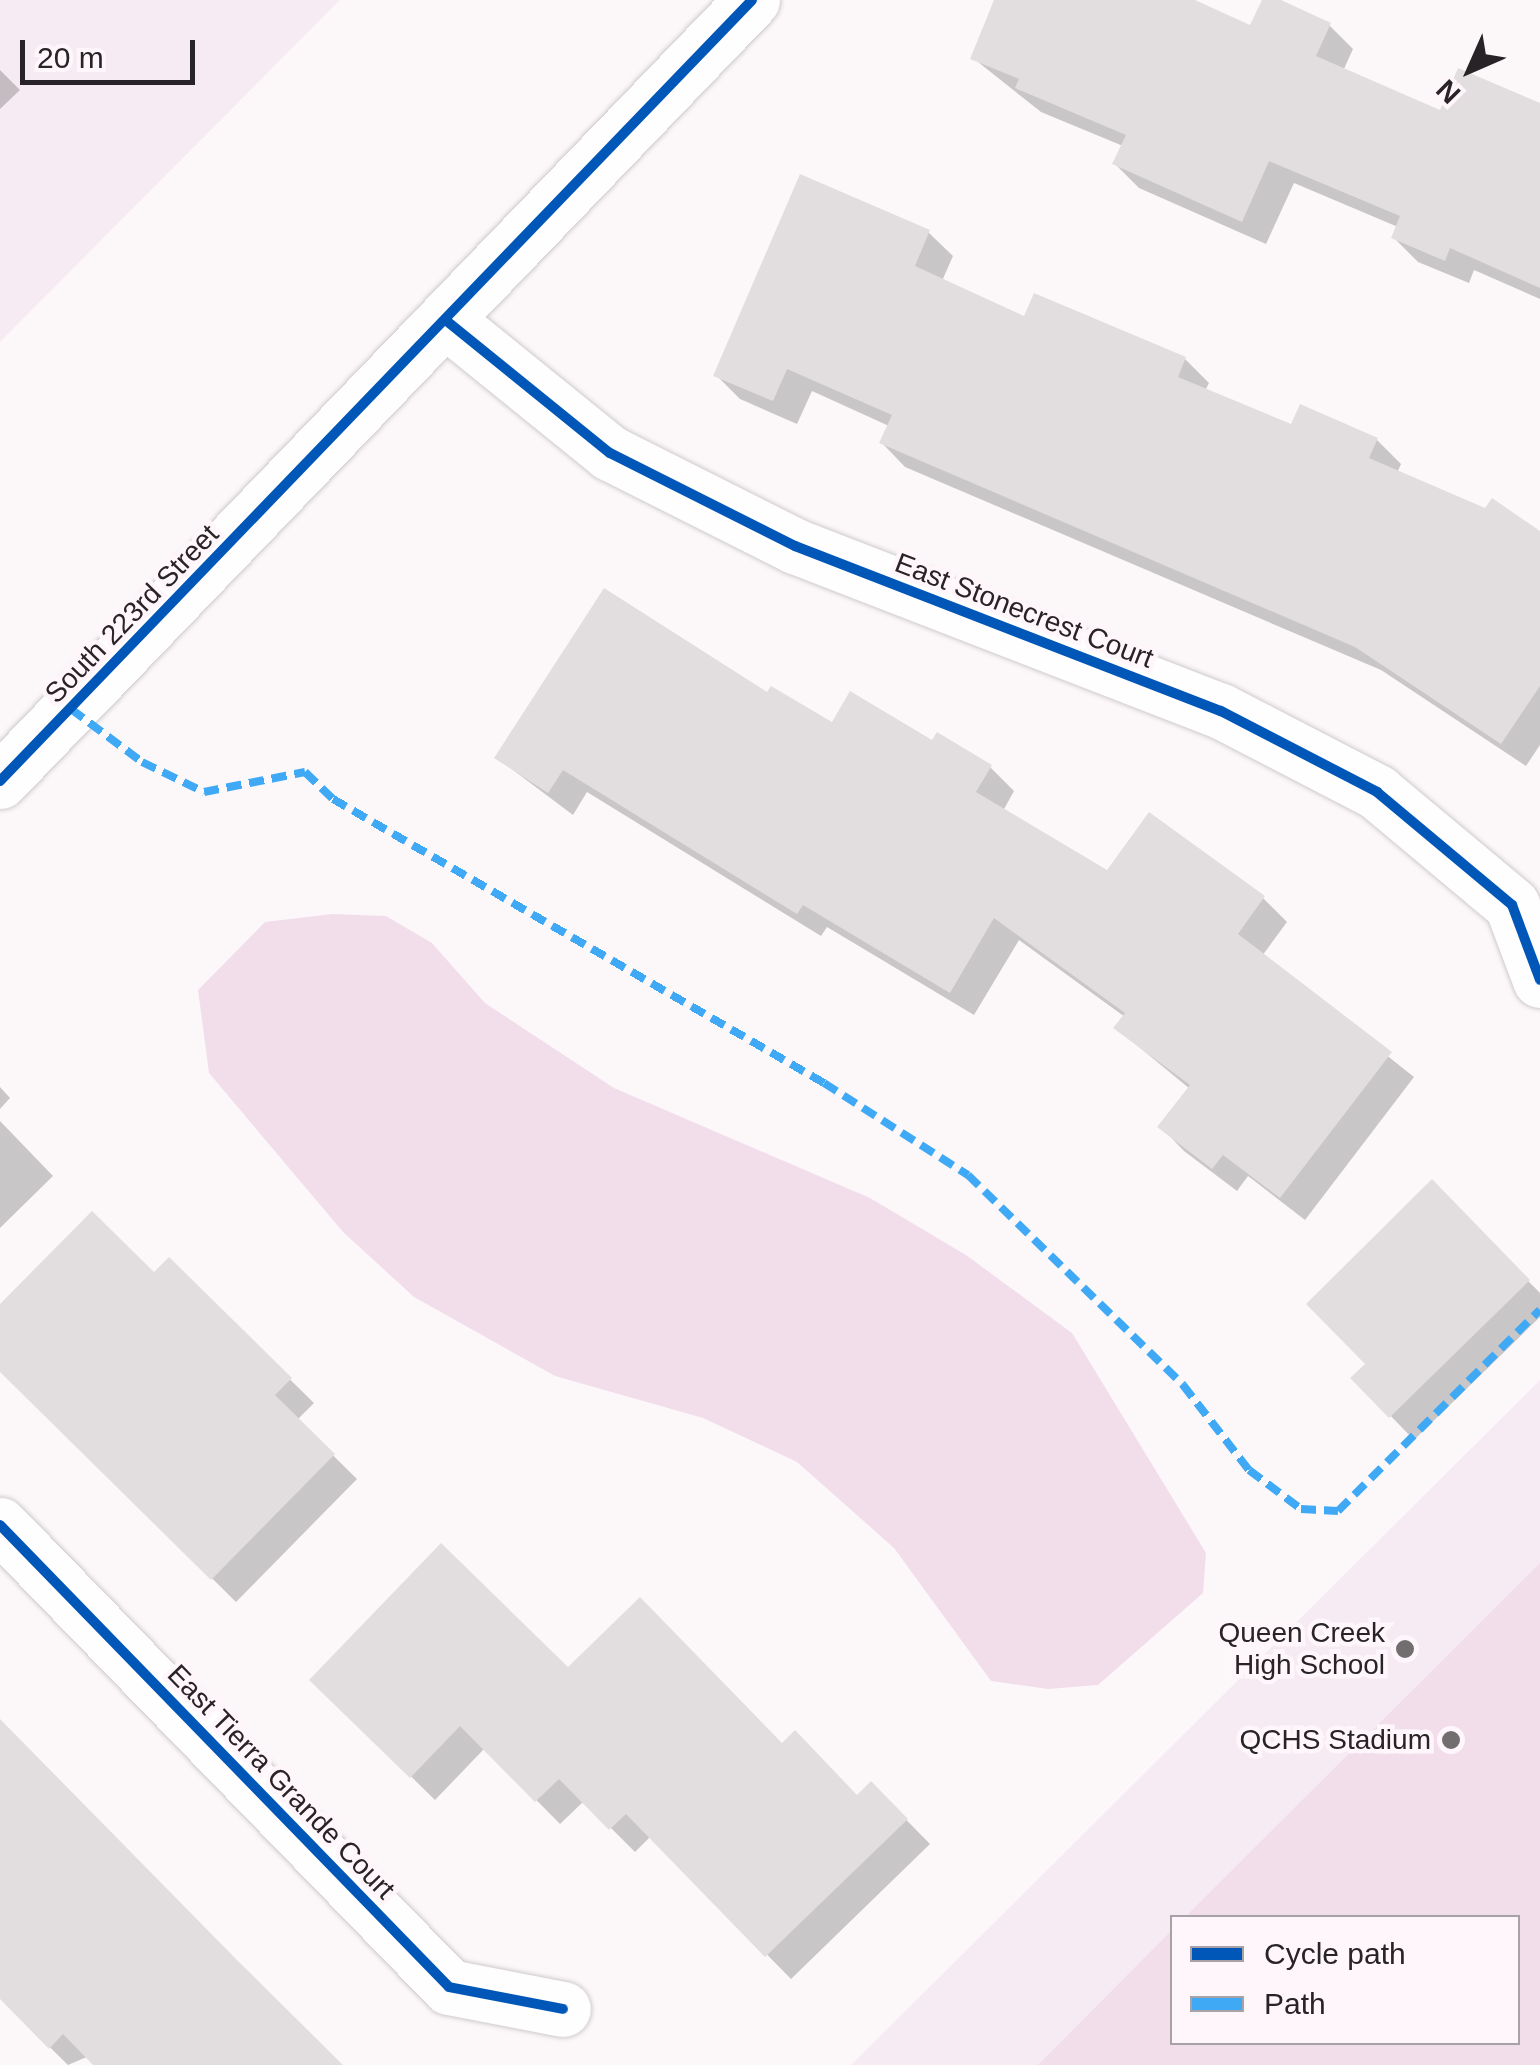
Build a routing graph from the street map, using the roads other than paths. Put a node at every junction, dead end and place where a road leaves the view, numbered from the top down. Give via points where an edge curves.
1 (752, 0) edge
2 (448, 322) junction
3 (0, 781) edge
4 (1540, 980) edge
5 (0, 1525) edge
6 (563, 2009) dead end

1 - 2 street, South 223rd Street
2 - 3 street, South 223rd Street
2 - 4 street, East Stonecrest Court via 610,453 796,546 1221,712 1376,792 1512,905
5 - 6 street, East Tierra Grande Court via 449,1987

